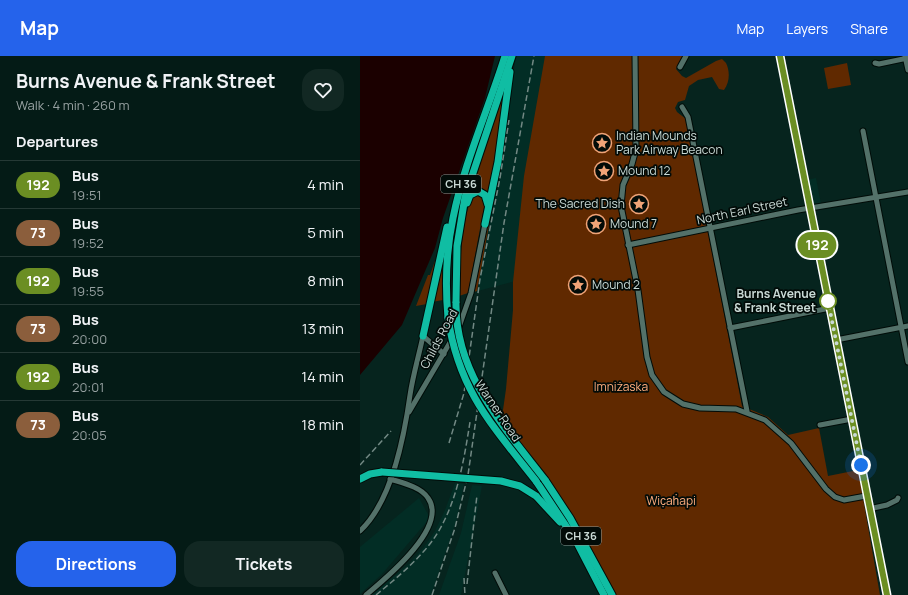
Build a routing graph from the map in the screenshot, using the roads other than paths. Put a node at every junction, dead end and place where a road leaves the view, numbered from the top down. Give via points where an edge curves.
1 (505, 56) edge
2 (513, 56) edge
3 (635, 56) edge
4 (686, 56) edge
5 (774, 56) edge
6 (780, 56) edge
7 (906, 57) edge
8 (875, 63) dead end
9 (680, 67) dead end
10 (908, 70) edge
11 (682, 107) dead end
12 (863, 132) dead end
13 (463, 180) junction
14 (908, 192) edge
15 (875, 197) junction
16 (810, 209) junction
17 (485, 224) junction
18 (710, 228) junction
19 (458, 236) junction
20 (628, 245) junction
21 (830, 308) junction
22 (908, 326) edge
23 (730, 328) junction
24 (901, 328) junction
25 (423, 336) junction
26 (836, 340) junction
27 (444, 354) junction
28 (908, 362) edge
29 (409, 412) junction
30 (746, 412) junction
31 (852, 419) junction
32 (820, 425) dead end
33 (360, 479) edge
34 (390, 479) junction
35 (866, 496) junction
36 (898, 498) dead end
37 (869, 509) junction
38 (360, 531) edge
39 (576, 541) junction
40 (495, 573) dead end
41 (366, 595) edge
42 (506, 595) edge
43 (604, 595) edge
44 (612, 595) edge
45 (887, 595) edge

1 - 13 highway, Warner Road / CH 36
2 - 17 highway via 498,162
2 - 19 highway, Warner Road / CH 36 via 470,178
3 - 20 street via 636,149 621,200
4 - 9 street
5 - 6 street
6 - 16 street
7 - 8 street
7 - 10 street
11 - 18 street via 688,117
12 - 15 street
13 - 25 highway via 445,233
13 - 39 highway, Warner Road / CH 36, bridge via 452,218 446,285 448,318 455,356 472,395 488,420 536,481
14 - 15 street, North Earl Street
15 - 16 street, North Earl Street
15 - 24 street
16 - 18 street, North Earl Street
16 - 21 street
17 - 19 highway via 488,200 482,192 476,191 469,198
17 - 27 street, Childs Road via 469,299 459,327
18 - 20 street, North Earl Street
18 - 23 street
19 - 44 highway, Warner Road / CH 36, bridge via 456,303 461,345 468,368 479,391 570,518
20 - 30 street via 638,290 647,357 652,375 658,384 671,397 683,404
21 - 23 street
21 - 26 street
22 - 24 street
23 - 30 street
24 - 26 street
24 - 28 street
25 - 27 street
25 - 29 street, Childs Road
26 - 31 street
27 - 29 street, Childs Road
29 - 34 street, Childs Road
30 - 35 street via 765,420 782,434 835,497 844,500
31 - 32 street
31 - 35 street
33 - 39 highway, bridge via 382,472 501,481 520,486 536,496
34 - 38 street, Childs Road via 379,506
34 - 41 street via 424,493 431,502 433,516 402,564
35 - 37 street
36 - 37 street via 892,504
37 - 45 street
39 - 43 highway, Warner Road / CH 36
40 - 42 street

